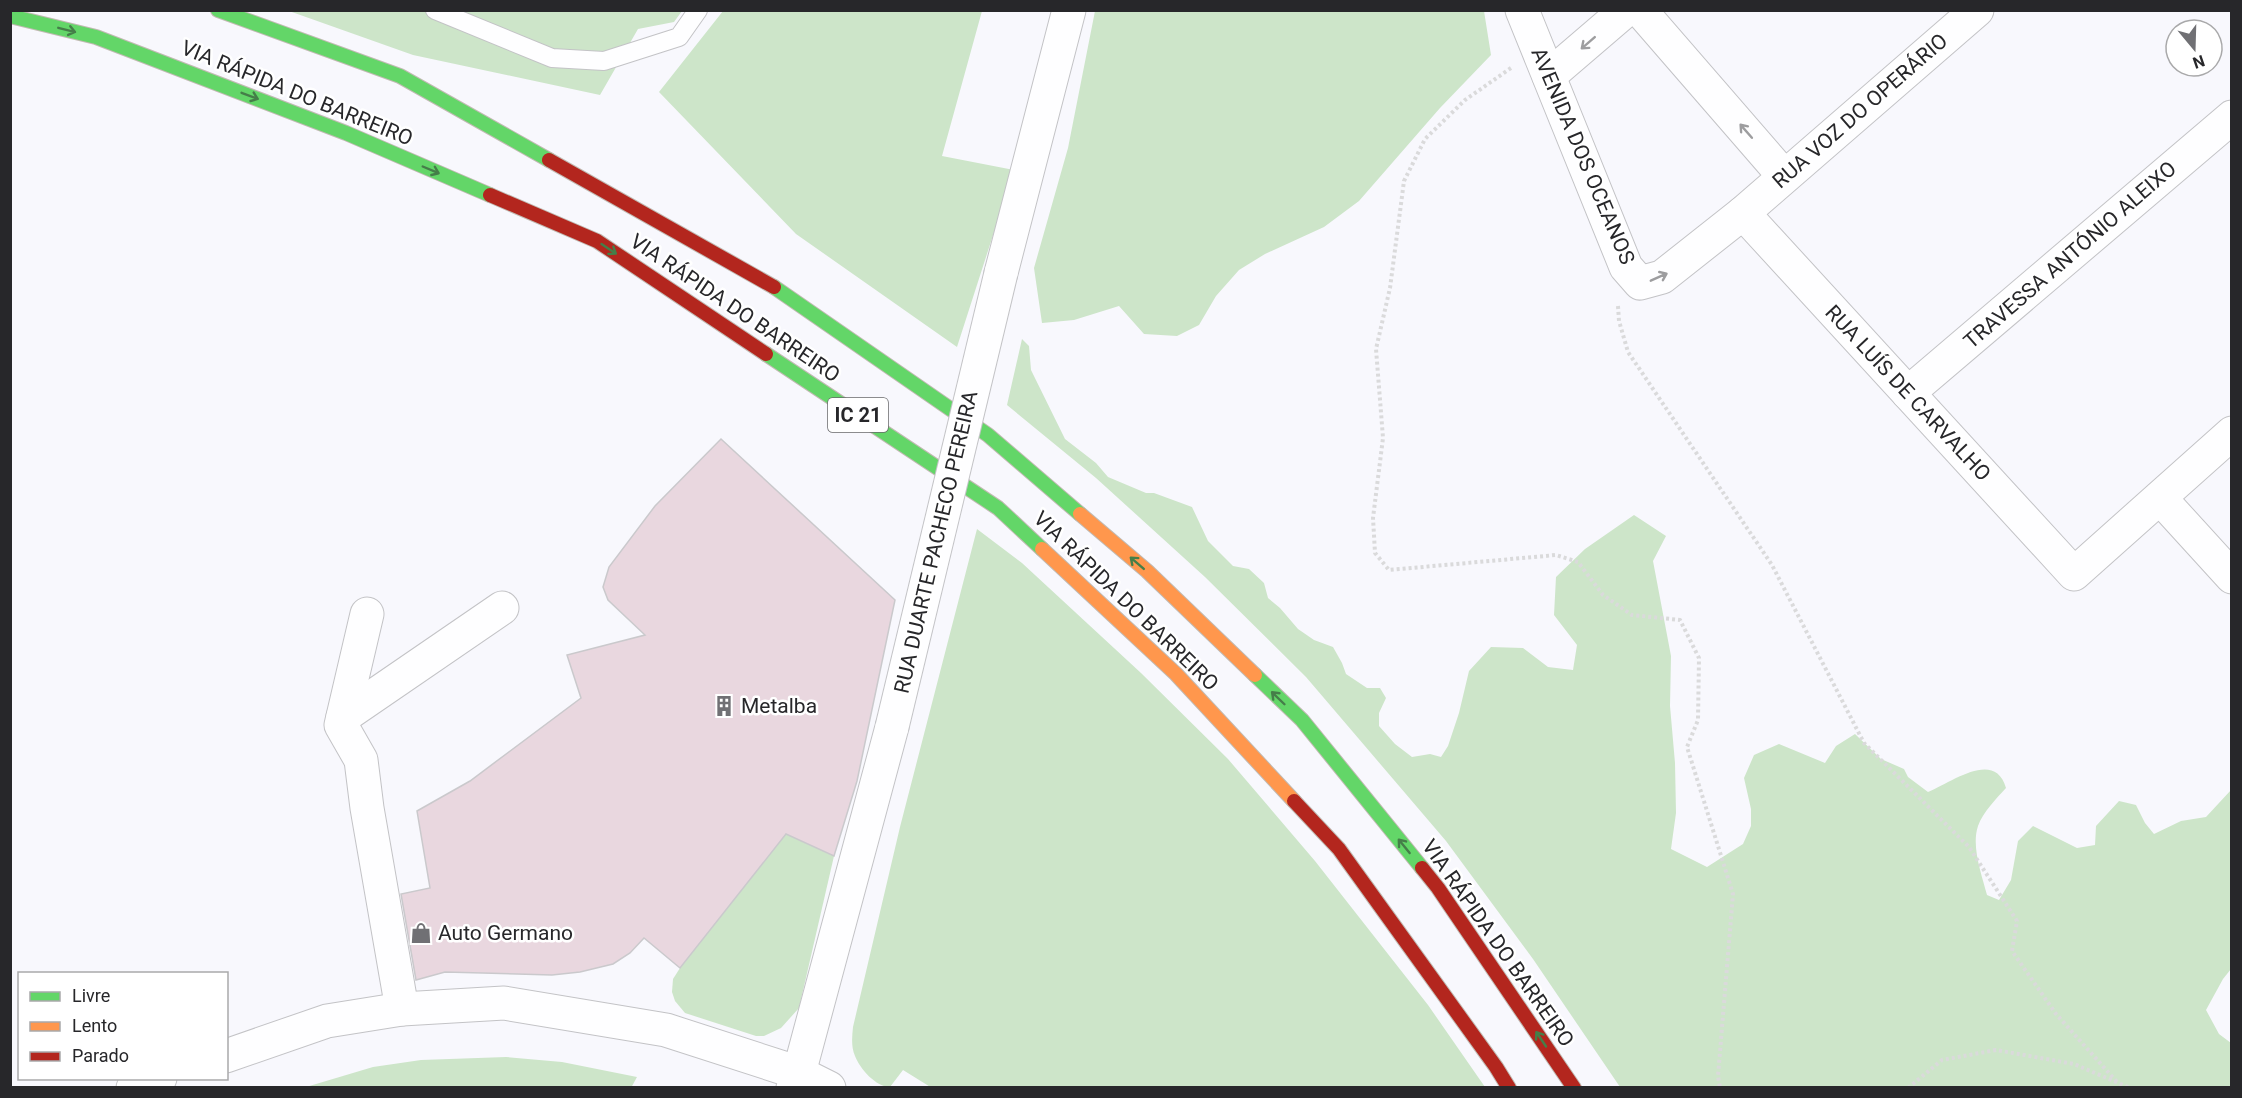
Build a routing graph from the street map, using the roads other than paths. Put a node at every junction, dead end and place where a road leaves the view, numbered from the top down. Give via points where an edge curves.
1 (218, 10) edge
2 (435, 10) edge
3 (698, 10) edge
4 (1069, 10) edge
5 (1522, 10) edge
6 (1626, 10) edge
7 (1640, 10) edge
8 (1977, 10) edge
9 (10, 16) edge
10 (1543, 61) junction
11 (2232, 117) edge
12 (1784, 176) junction
13 (1743, 213) junction
14 (1908, 393) junction
15 (2232, 433) edge
16 (2160, 498) junction
17 (2232, 577) edge
18 (502, 608) dead end
19 (367, 614) dead end
20 (343, 717) junction
21 (402, 1009) junction
22 (228, 1055) edge
23 (154, 1080) edge
24 (796, 1080) edge
25 (133, 1088) edge
26 (829, 1088) edge
27 (1509, 1088) edge
28 (1574, 1088) edge

28 -> 1 highway, VIA RÁPIDA DO BARREIRO / IC 21 via 1438,888 1302,720 1147,571 988,435 774,287 400,76
2 - 3 lane via 552,58 604,61 679,37
4 - 24 street, RUA DUARTE PACHECO PEREIRA, bridge via 892,727
5 - 10 street, AVENIDA DOS OCEANOS
6 -> 10 street
12 -> 7 street
8 - 12 street, RUA VOZ DO OPERÁRIO
9 -> 27 highway, VIA RÁPIDA DO BARREIRO / IC 21 via 96,37 140,53 346,133 597,241 998,508 1176,674 1339,849
10 -> 13 street, AVENIDA DOS OCEANOS via 1626,267 1640,283 1662,278
11 - 14 street, TRAVESSA ANTÓNIO ALEIXO
12 - 13 street, RUA VOZ DO OPERÁRIO
13 - 14 street, RUA LUÍS DE CARVALHO
14 - 16 street, RUA LUÍS DE CARVALHO via 2074,574
15 - 16 street
16 - 17 street
18 - 20 street
19 - 20 street
20 - 21 street via 341,725 361,760
21 - 22 street via 327,1021
21 - 24 street via 504,1003 666,1030
23 - 25 street
24 - 26 street

